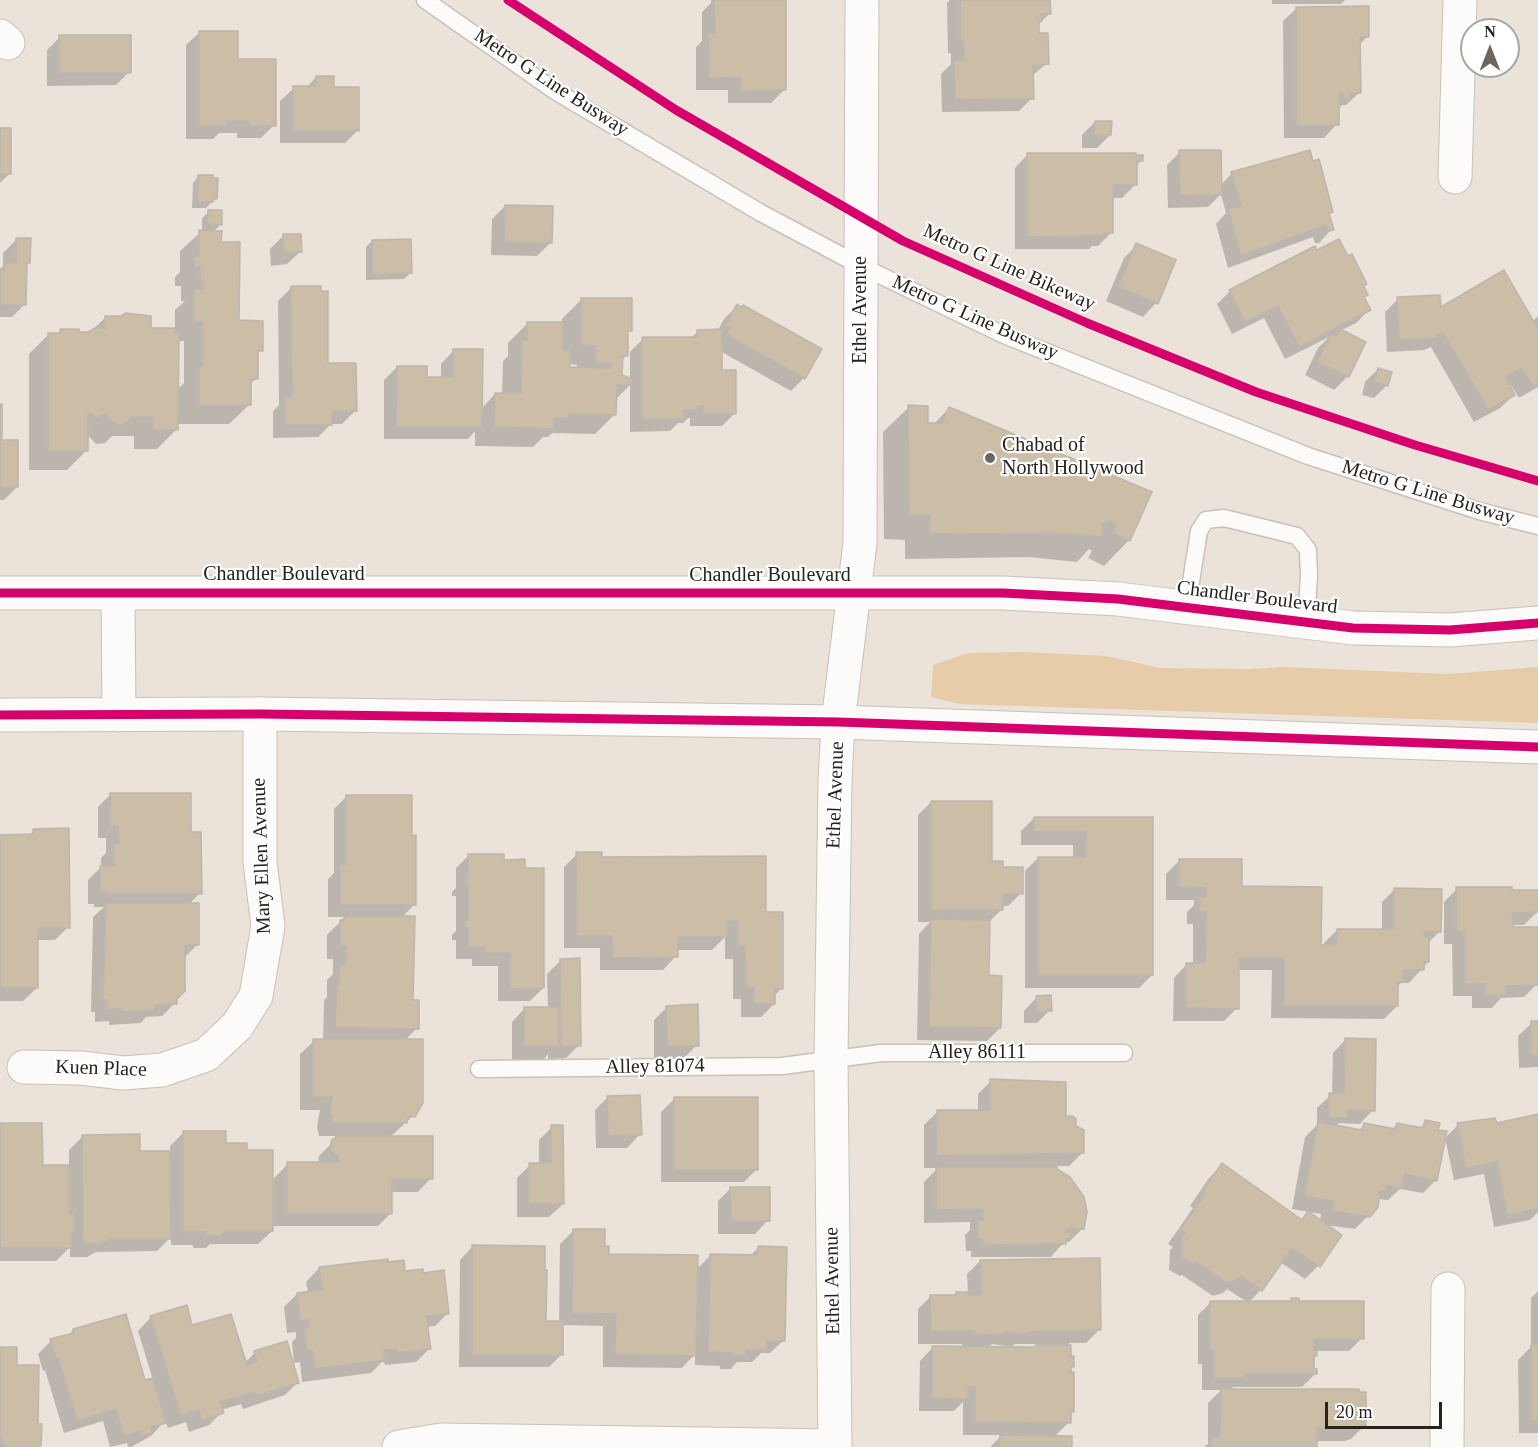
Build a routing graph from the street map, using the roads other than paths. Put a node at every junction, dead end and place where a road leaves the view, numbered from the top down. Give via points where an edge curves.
1 (425, 0) edge
2 (862, 0) edge
3 (1460, 0) edge
4 (1455, 177) dead end
5 (861, 266) junction
6 (1538, 526) edge
7 (0, 593) edge
8 (118, 593) junction
9 (854, 594) junction
10 (1187, 607) junction
11 (1538, 622) edge
12 (1306, 623) junction
13 (260, 714) junction
14 (0, 715) edge
15 (119, 715) junction
16 (838, 722) junction
17 (1538, 747) edge
18 (256, 996) joint
19 (1124, 1053) dead end
20 (831, 1060) junction
21 (24, 1067) dead end
22 (478, 1069) dead end
23 (1448, 1289) dead end
24 (835, 1446) edge
25 (399, 1447) edge
26 (1447, 1447) edge

1 - 5 lane, Metro G Line Busway via 555,91 761,213
2 - 5 street, Ethel Avenue
3 - 4 street
5 - 6 lane, Metro G Line Busway via 1004,335 1308,456
5 - 9 street, Ethel Avenue via 860,543
7 - 8 street, Chandler Boulevard
8 - 9 street, Chandler Boulevard
8 - 15 street
9 - 10 street, Chandler Boulevard via 1015,594
9 - 16 street, Ethel Avenue
10 - 12 street, Chandler Boulevard
10 - 12 lane via 1199,531 1206,520 1224,518 1297,536 1308,549
11 - 12 street, Chandler Boulevard via 1450,630
13 - 15 street
13 - 16 street
13 - 18 street, Mary Ellen Avenue via 260,862 268,926
14 - 15 street
16 - 17 street
16 - 20 street, Ethel Avenue
18 - 21 street, Kuen Place via 237,1026 206,1055 162,1070 123,1073
19 - 20 lane, Alley 86111 via 881,1053
20 - 22 lane, Alley 81074 via 782,1066
20 - 24 street, Ethel Avenue
23 - 26 street
24 - 25 street via 441,1440

